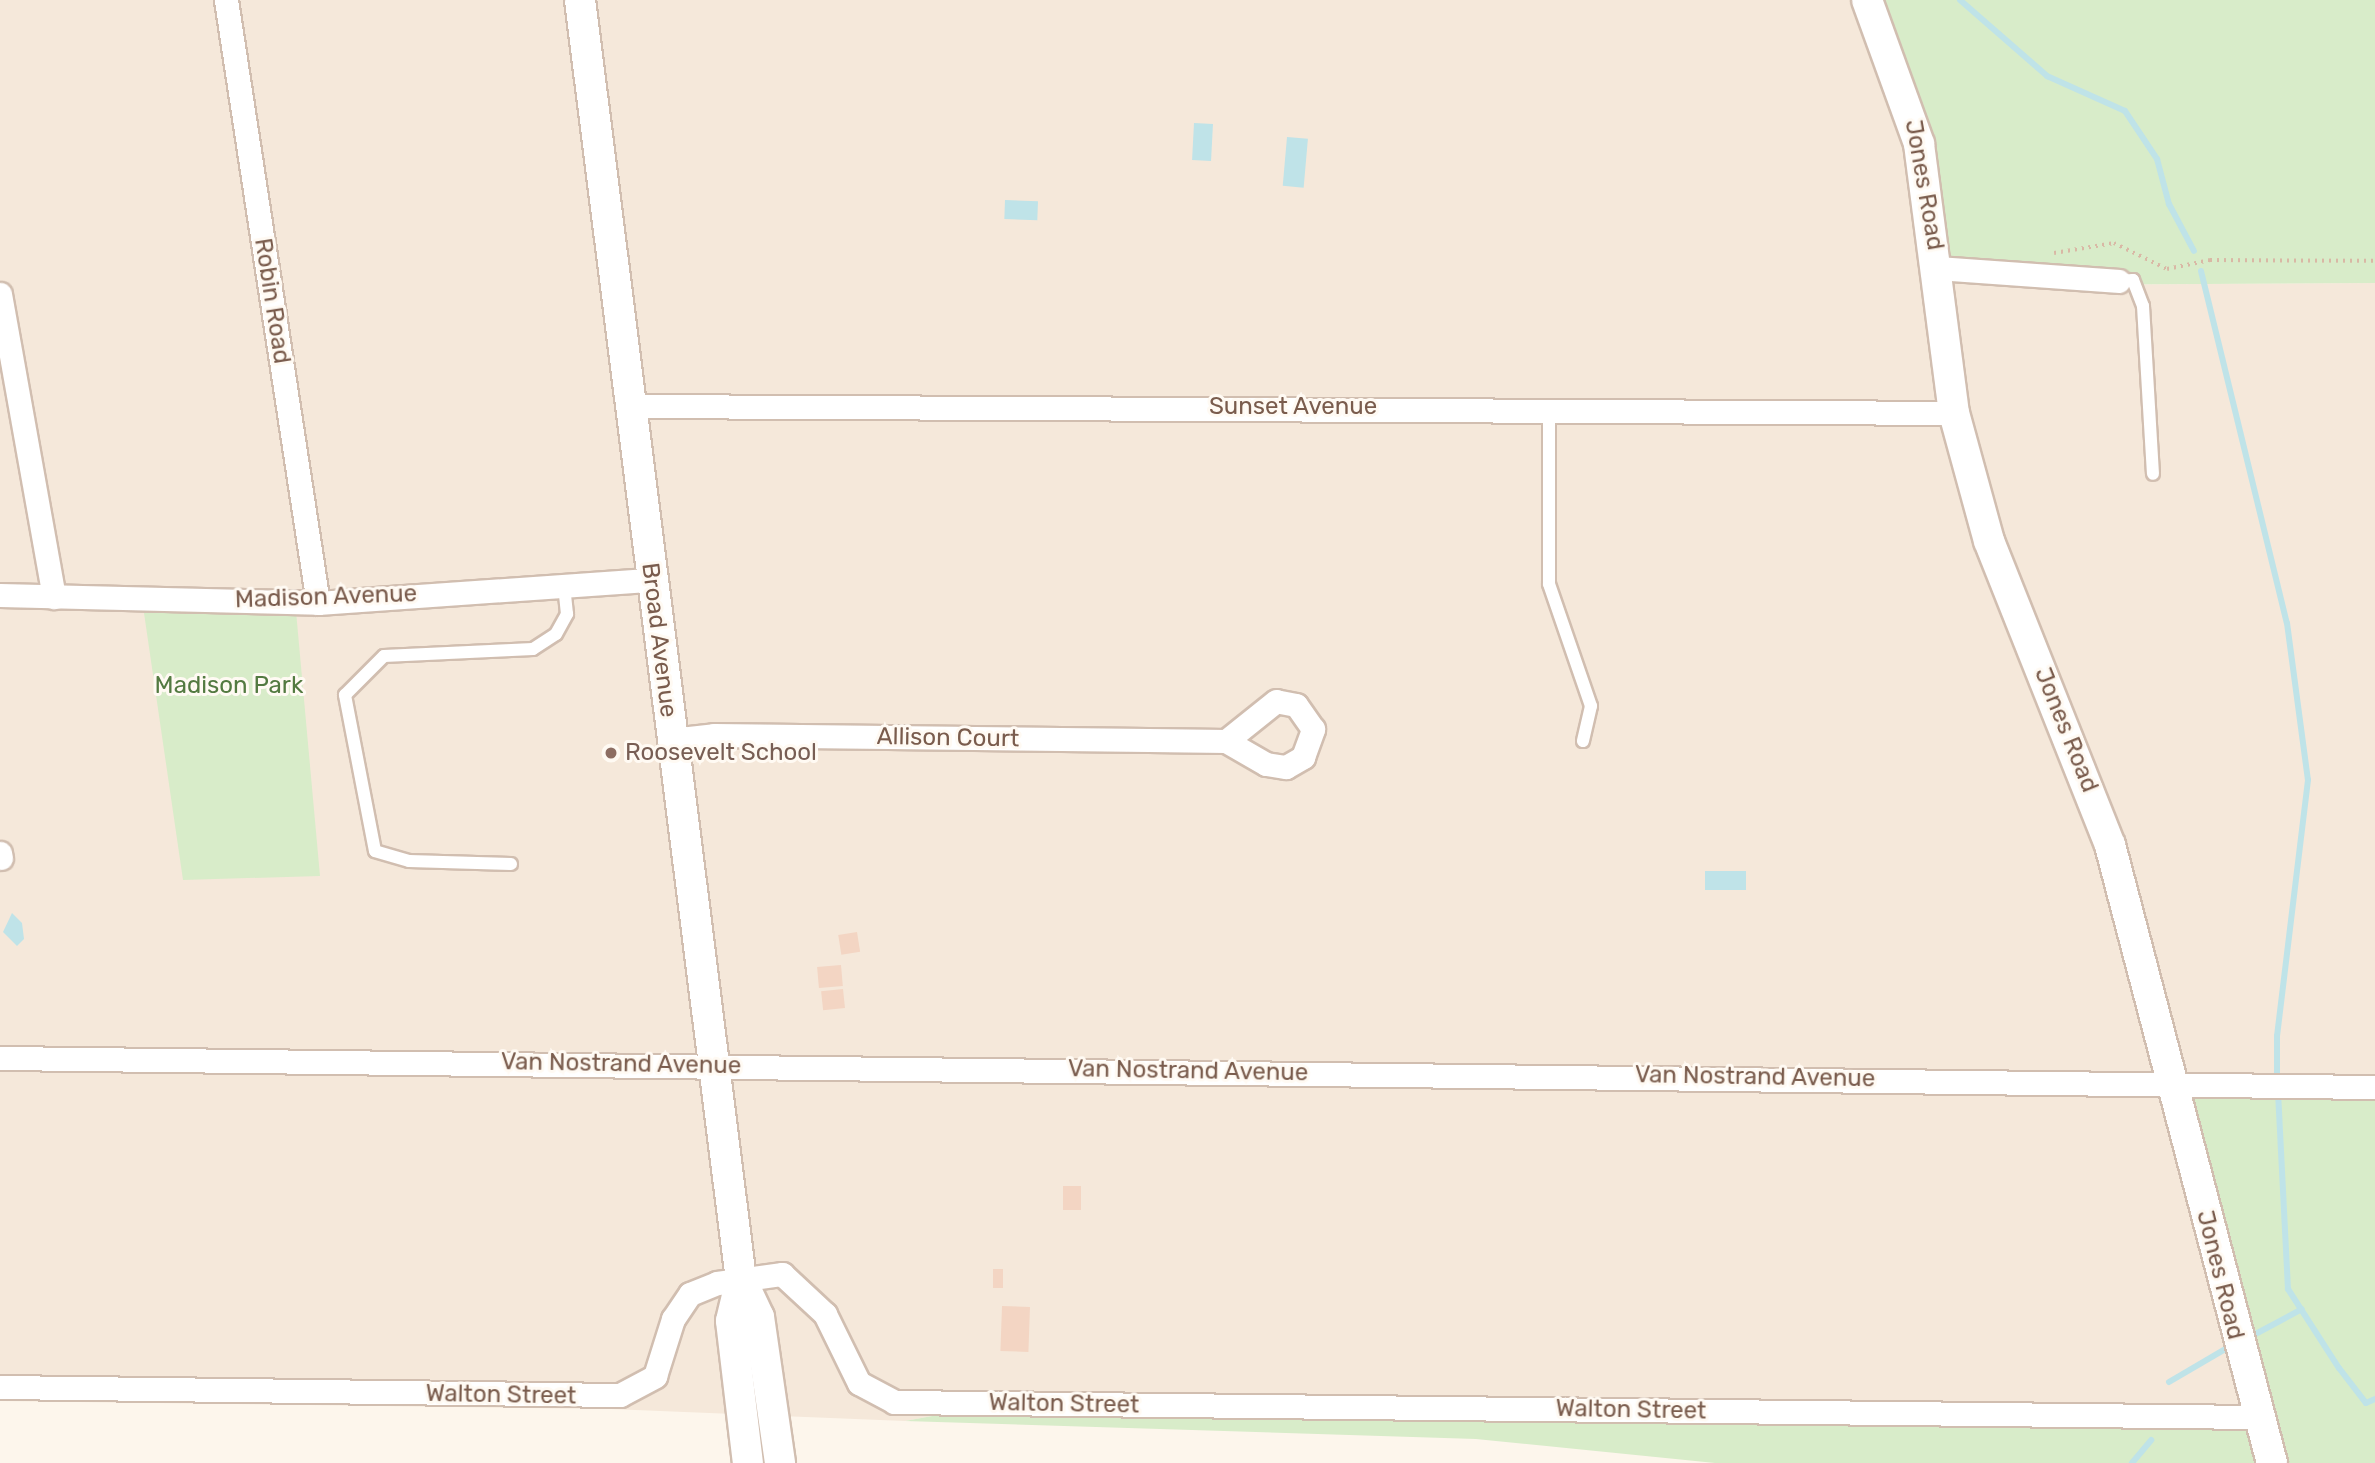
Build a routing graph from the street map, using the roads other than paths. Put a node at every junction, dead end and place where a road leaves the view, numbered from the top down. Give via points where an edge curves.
1 (226, 0) edge
2 (580, 0) edge
3 (1867, 0) edge
4 (1938, 268) junction
5 (2119, 281) joint
6 (0, 294) edge
7 (632, 406) junction
8 (1549, 409) junction
9 (1954, 413) junction
10 (2153, 474) dead end
11 (651, 580) junction
12 (564, 584) junction
13 (0, 595) edge
14 (54, 597) junction
15 (318, 603) junction
16 (671, 740) junction
17 (1226, 741) dead end
18 (1583, 741) dead end
19 (0, 853) edge
20 (1, 858) edge
21 (511, 864) dead end
22 (0, 1058) edge
23 (713, 1065) junction
24 (2171, 1081) junction
25 (2375, 1087) edge
26 (741, 1279) junction
27 (0, 1387) edge
28 (2258, 1417) junction
29 (748, 1463) edge
30 (780, 1463) edge
31 (2272, 1463) edge

1 - 15 street, Robin Road
2 - 7 street, Broad Avenue
3 - 4 street, Jones Road via 1909,105
4 - 5 street
4 - 9 street, Jones Road
5 - 10 lane via 2133,281 2143,306
6 - 14 street
7 - 8 street, Sunset Avenue
7 - 11 street, Broad Avenue
8 - 9 street, Sunset Avenue
8 - 18 lane via 1549,584 1591,706
9 - 24 street, Jones Road via 1989,541 2110,845
11 - 12 street, Madison Avenue
11 - 16 street, Broad Avenue
12 - 15 street, Madison Avenue
12 - 21 lane via 567,614 556,634 533,649 384,656 345,695 375,850 409,861
13 - 14 street, Madison Avenue
14 - 15 street, Madison Avenue
16 - 17 street, Allison Court via 715,735
16 - 23 street, Broad Avenue
19 - 20 street
22 - 23 street, Van Nostrand Avenue
23 - 24 street, Van Nostrand Avenue
23 - 26 street, Broad Avenue
24 - 25 street, Van Nostrand Avenue
24 - 28 street, Jones Road
26 - 27 street, Walton Street via 690,1294 673,1319 655,1376 620,1395
26 - 28 street, Walton Street via 782,1274 825,1314 859,1382 894,1402
26 - 29 street, Broad Avenue via 731,1321
26 - 30 street, Broad Avenue via 759,1317
28 - 31 street, Jones Road

